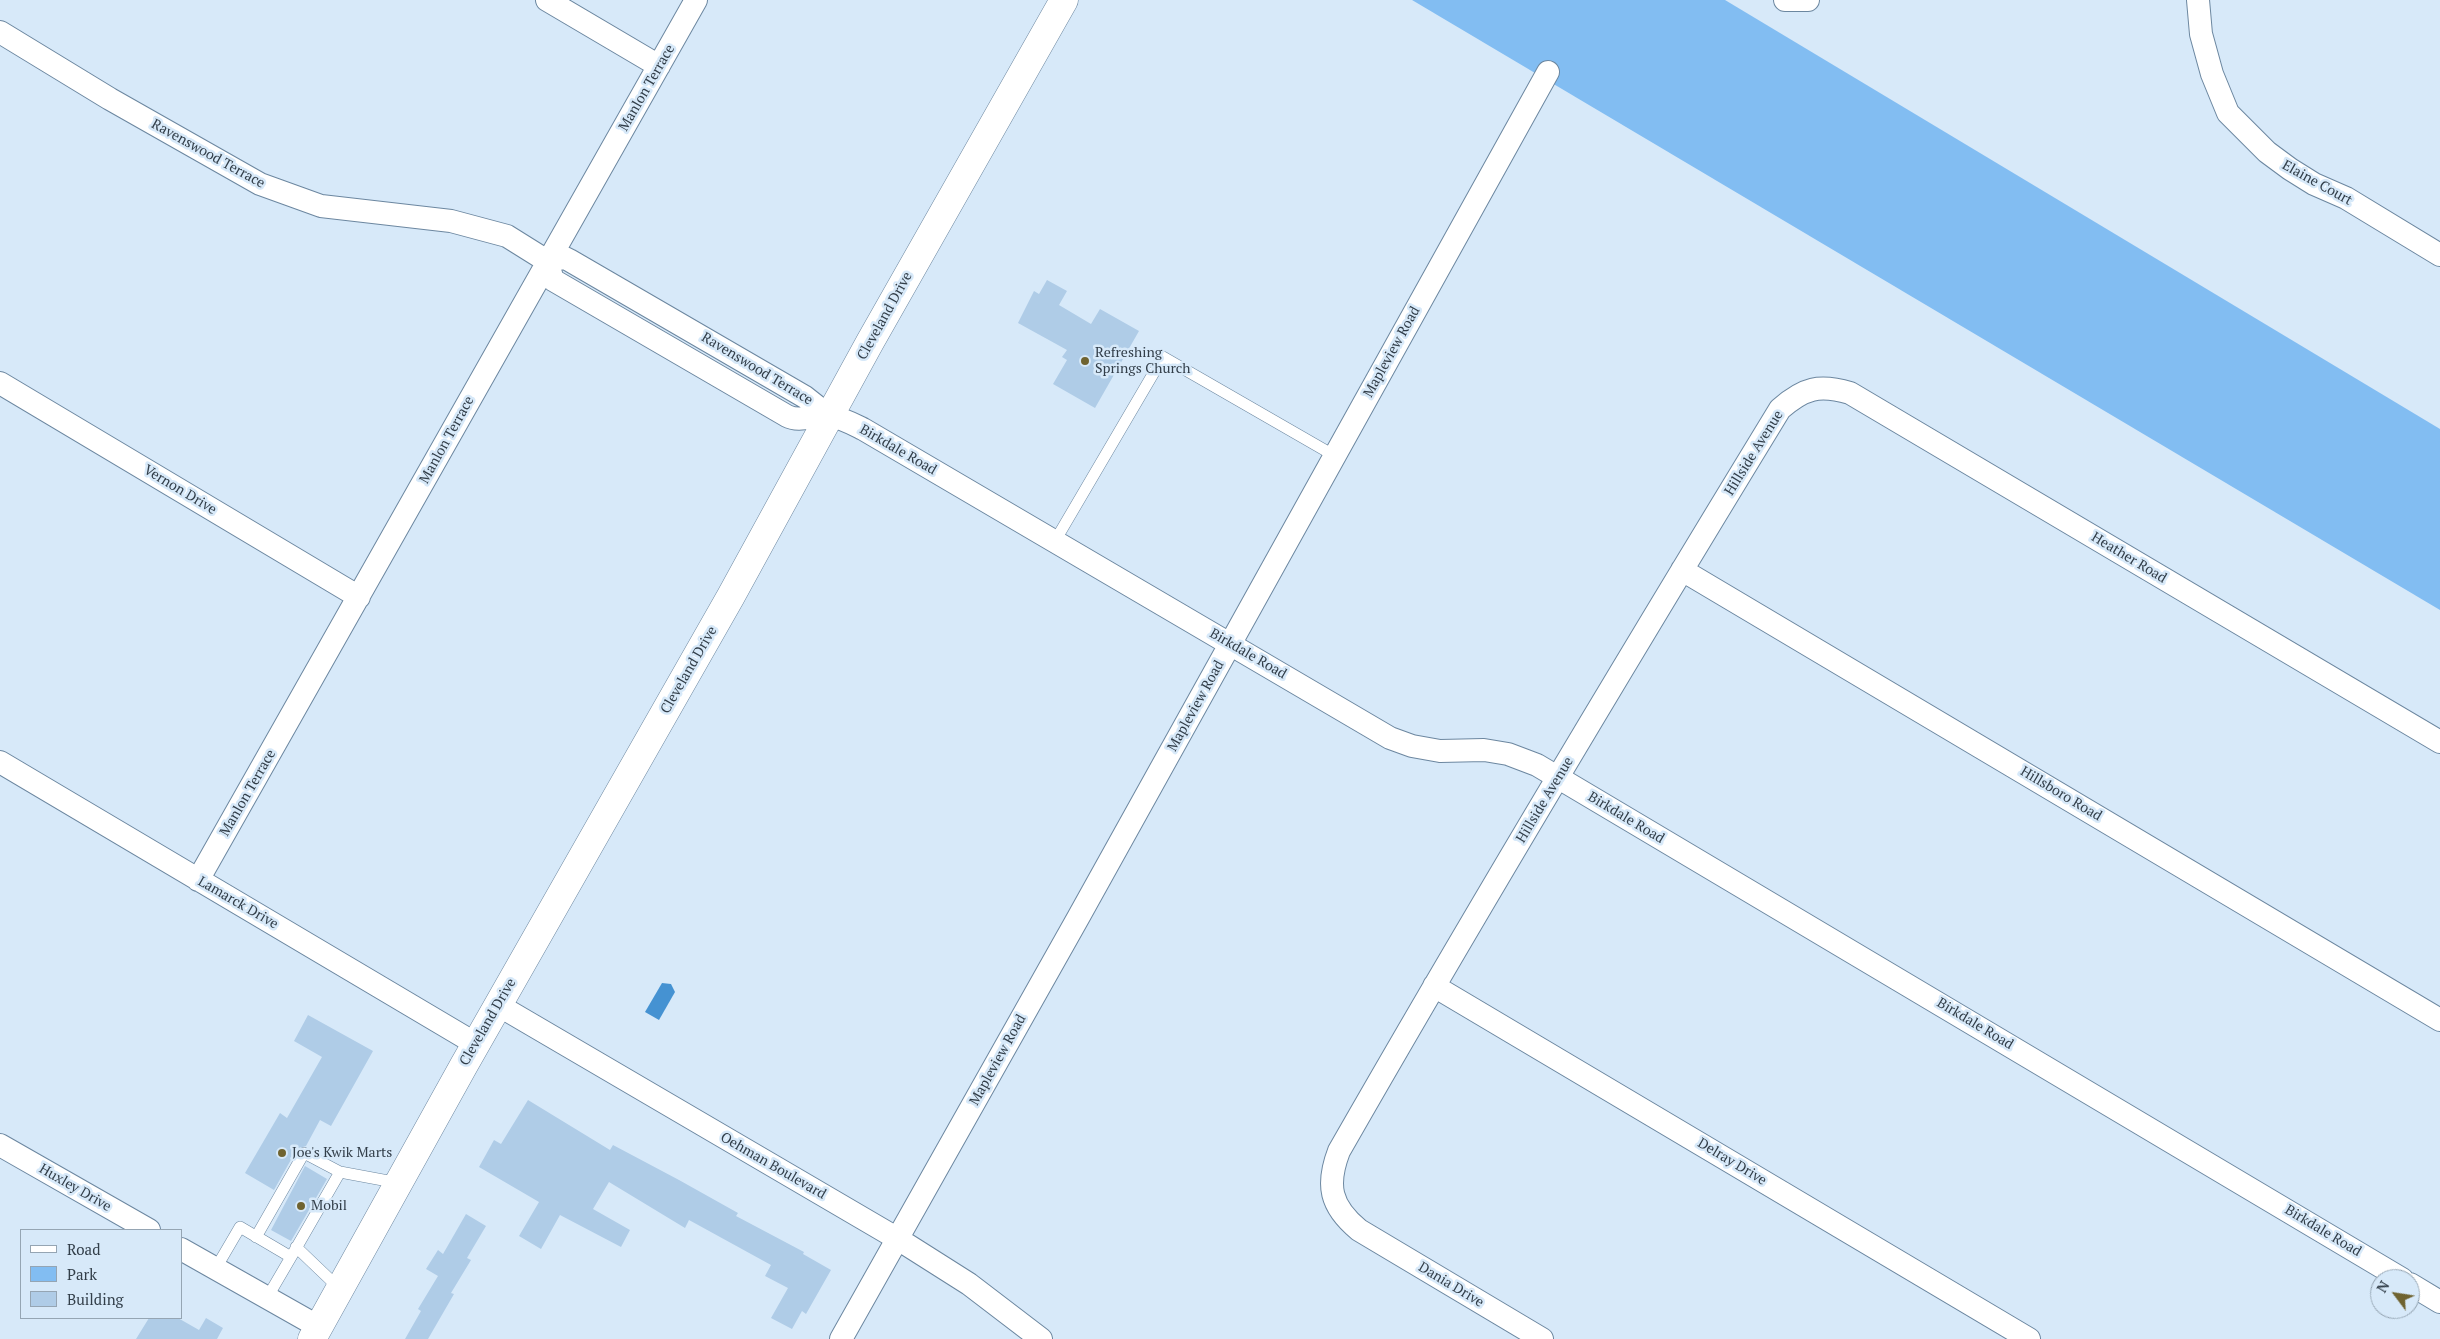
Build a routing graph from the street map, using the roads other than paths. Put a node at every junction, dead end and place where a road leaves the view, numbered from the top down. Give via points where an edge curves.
1 (547, 0) edge
2 (696, 0) edge
3 (1064, 0) edge
4 (1785, 0) edge
5 (1808, 0) edge
6 (2198, 0) edge
7 (0, 32) edge
8 (659, 66) junction
9 (1548, 72) dead end
10 (2440, 255) edge
11 (547, 261) junction
12 (684, 325) junction
13 (671, 348) junction
14 (0, 384) edge
15 (1814, 388) joint
16 (829, 416) junction
17 (1335, 456) junction
18 (1055, 541) junction
19 (1682, 570) junction
20 (359, 597) junction
21 (1231, 644) junction
22 (2440, 742) edge
23 (0, 762) edge
24 (1558, 778) junction
25 (198, 880) junction
26 (1434, 986) junction
27 (498, 1005) junction
28 (2440, 1020) edge
29 (476, 1044) junction
30 (0, 1145) edge
31 (340, 1172) junction
32 (399, 1183) junction
33 (147, 1229) edge
34 (1359, 1230) joint
35 (256, 1237) junction
36 (898, 1239) junction
37 (182, 1250) edge
38 (294, 1252) junction
39 (216, 1268) junction
40 (2385, 1269) edge
41 (340, 1289) junction
42 (2420, 1290) edge
43 (267, 1298) junction
44 (2440, 1302) edge
45 (316, 1333) edge
46 (2017, 1336) edge
47 (841, 1339) edge
48 (1041, 1339) edge
49 (1542, 1339) edge

1 - 8 street
2 - 8 street, Manlon Terrace
3 - 16 street, Cleveland Drive
4 - 5 street
6 - 10 street, Elaine Court via 2212,74 2228,113 2267,152 2290,169 2346,198
7 - 11 street, Ravenswood Terrace via 260,184 321,206 452,222 507,236
8 - 11 street, Manlon Terrace
9 - 17 street, Mapleview Road
11 - 12 street, Ravenswood Terrace via 565,258
11 - 13 street, Ravenswood Terrace via 553,280
11 - 20 street, Manlon Terrace
12 - 13 street
12 - 16 street, Ravenswood Terrace via 805,397
13 - 16 street, Ravenswood Terrace via 793,419
14 - 20 street, Vernon Drive
15 - 19 street, Hillside Avenue via 1794,397 1780,409
15 - 22 street, Heather Road via 1850,393
16 - 18 street, Birkdale Road via 863,429
16 - 27 street, Cleveland Drive via 726,605
17 - 18 lane via 1163,357
17 - 21 street, Mapleview Road
18 - 21 street, Birkdale Road
19 - 24 street, Hillside Avenue
19 - 28 street, Hillsboro Road
20 - 25 street, Manlon Terrace
21 - 24 street, Birkdale Road via 1390,738 1440,751 1484,750 1508,754 1537,765
21 - 36 street, Mapleview Road
23 - 25 street, Lamarck Drive
24 - 26 street, Hillside Avenue
24 - 40 street, Birkdale Road
25 - 29 street, Lamarck Drive
26 - 34 street, Hillside Avenue via 1339,1151 1332,1170 1336,1203 1345,1219
26 - 46 street, Delray Drive
27 - 29 street, Cleveland Drive
27 - 36 street, Oehman Boulevard
29 - 32 street, Cleveland Drive
30 - 33 street, Huxley Drive
31 - 32 lane
31 - 35 lane via 304,1153 285,1197
31 - 38 lane via 313,1212
32 - 41 street, Cleveland Drive
34 - 49 street, Dania Drive
35 - 38 lane
35 - 39 lane via 240,1227
36 - 47 street, Mapleview Road
36 - 48 street, Oehman Boulevard via 969,1284
37 - 39 street
38 - 41 lane
38 - 43 lane
39 - 43 street
41 - 45 street, Cleveland Drive
42 - 44 street
43 - 45 street

